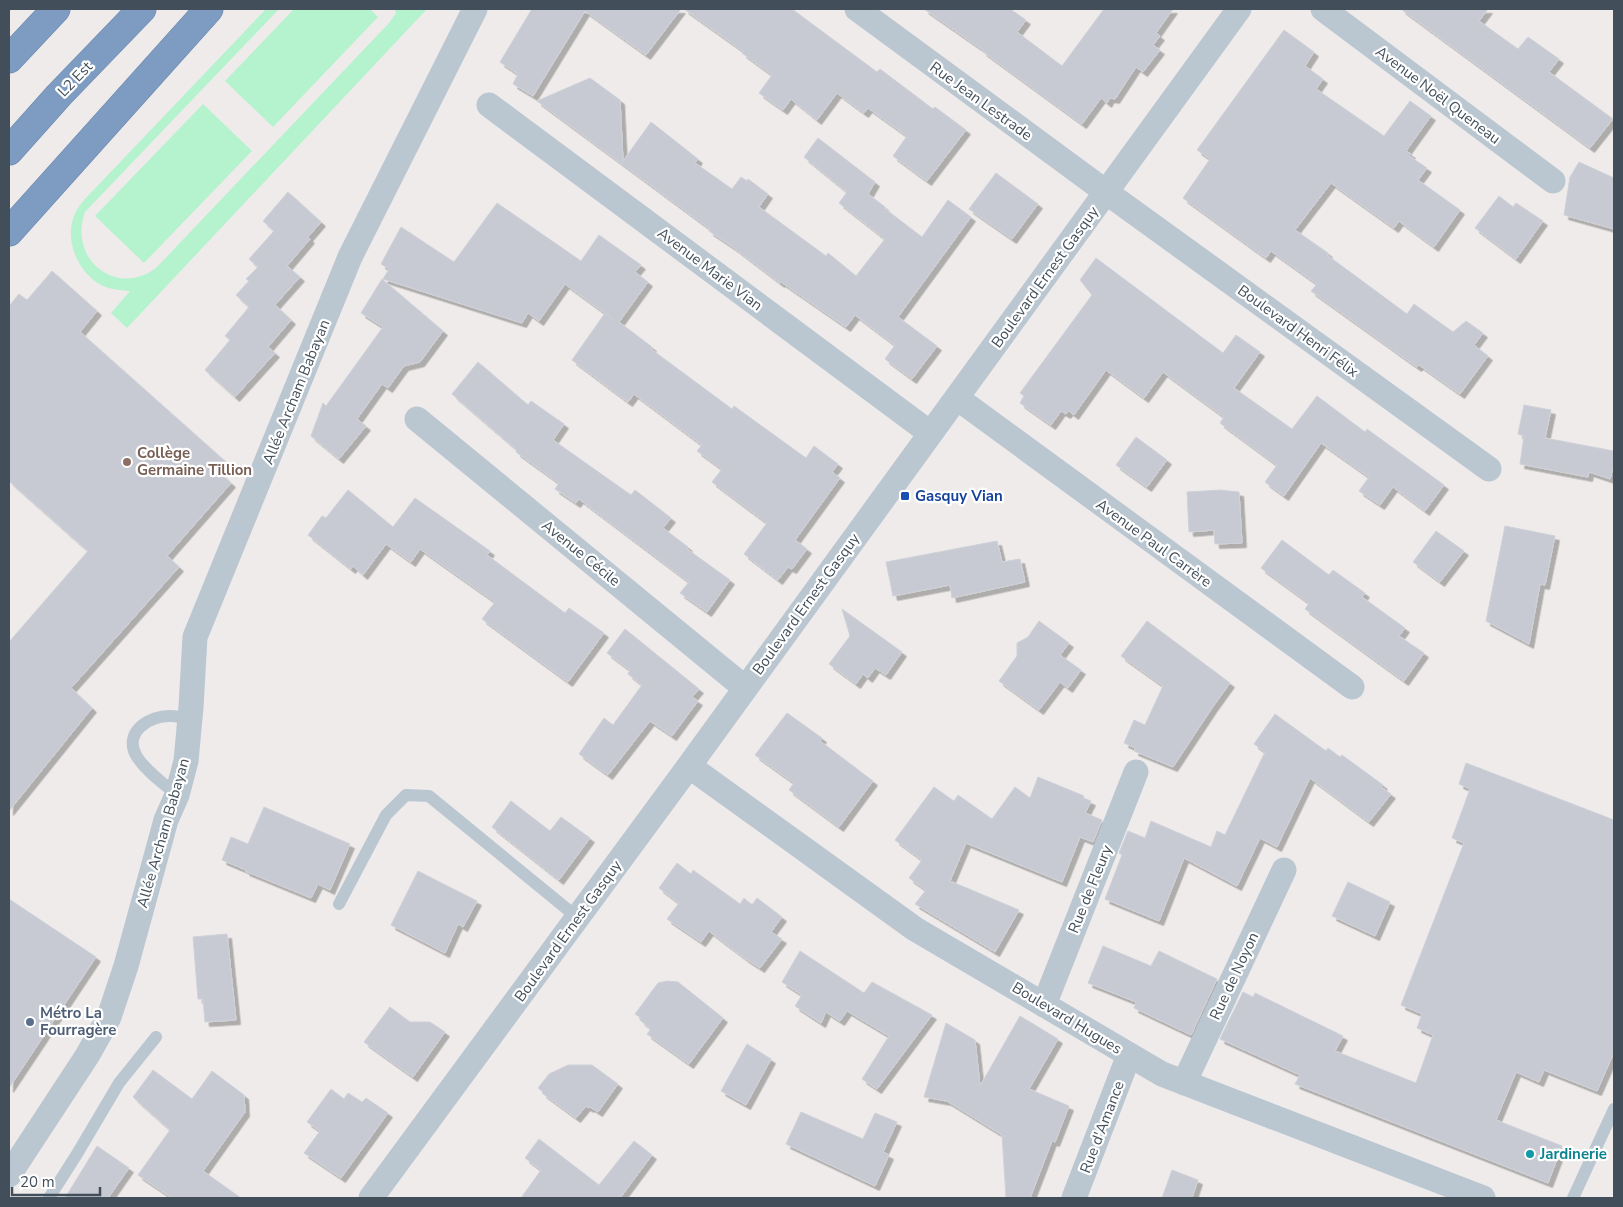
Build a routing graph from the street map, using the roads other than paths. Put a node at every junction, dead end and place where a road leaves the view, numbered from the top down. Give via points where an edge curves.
1 (56, 9) edge
2 (142, 9) edge
3 (209, 9) edge
4 (474, 9) edge
5 (857, 9) edge
6 (1239, 9) edge
7 (1323, 9) edge
8 (9, 59) edge
9 (490, 105) dead end
10 (9, 151) edge
11 (1553, 181) dead end
12 (1106, 192) junction
13 (9, 232) edge
14 (957, 398) junction
15 (417, 419) dead end
16 (930, 433) junction
17 (1489, 469) dead end
18 (1352, 687) dead end
19 (745, 688) junction
20 (190, 720) junction
21 (689, 766) junction
22 (1136, 772) dead end
23 (177, 795) junction
24 (1284, 870) dead end
25 (339, 904) dead end
26 (578, 918) junction
27 (1044, 1005) junction
28 (156, 1037) dead end
29 (1129, 1055) junction
30 (1184, 1083) junction
31 (1614, 1109) edge
32 (9, 1174) edge
33 (49, 1198) edge
34 (372, 1198) edge
35 (1074, 1198) edge
36 (1483, 1198) edge
37 (1573, 1198) edge

1 - 8 highway
2 - 10 highway, L2 Est
3 - 13 highway
4 - 20 street, Allée Archam Babayan via 350,258 195,637
5 - 12 street, Rue Jean Lestrade
6 - 12 street, Boulevard Ernest Gasquy
7 - 11 street, Avenue Noël Queneau
9 - 16 street, Avenue Marie Vian
12 - 14 street, Boulevard Ernest Gasquy
12 - 17 street, Boulevard Henri Félix
14 - 16 street, Boulevard Ernest Gasquy
14 - 18 street, Avenue Paul Carrère
15 - 19 street, Avenue Cécile
16 - 19 street, Boulevard Ernest Gasquy
19 - 21 street, Boulevard Ernest Gasquy
20 - 23 street, Allée Archam Babayan via 186,761
20 - 23 lane via 170,715 146,721 133,737 137,756
21 - 26 street, Boulevard Ernest Gasquy
21 - 27 street, Boulevard Hugues via 915,929
22 - 27 street, Rue de Fleury
23 - 32 street, Allée Archam Babayan via 166,820 109,1017
24 - 30 street, Rue de Noyon
25 - 26 lane via 386,814 406,795 430,796
26 - 34 street, Boulevard Ernest Gasquy
27 - 29 street, Boulevard Hugues
28 - 33 lane via 119,1083
29 - 30 street, Boulevard Hugues
29 - 35 street, Rue d'Amance
30 - 36 street, Boulevard Hugues
31 - 37 lane

